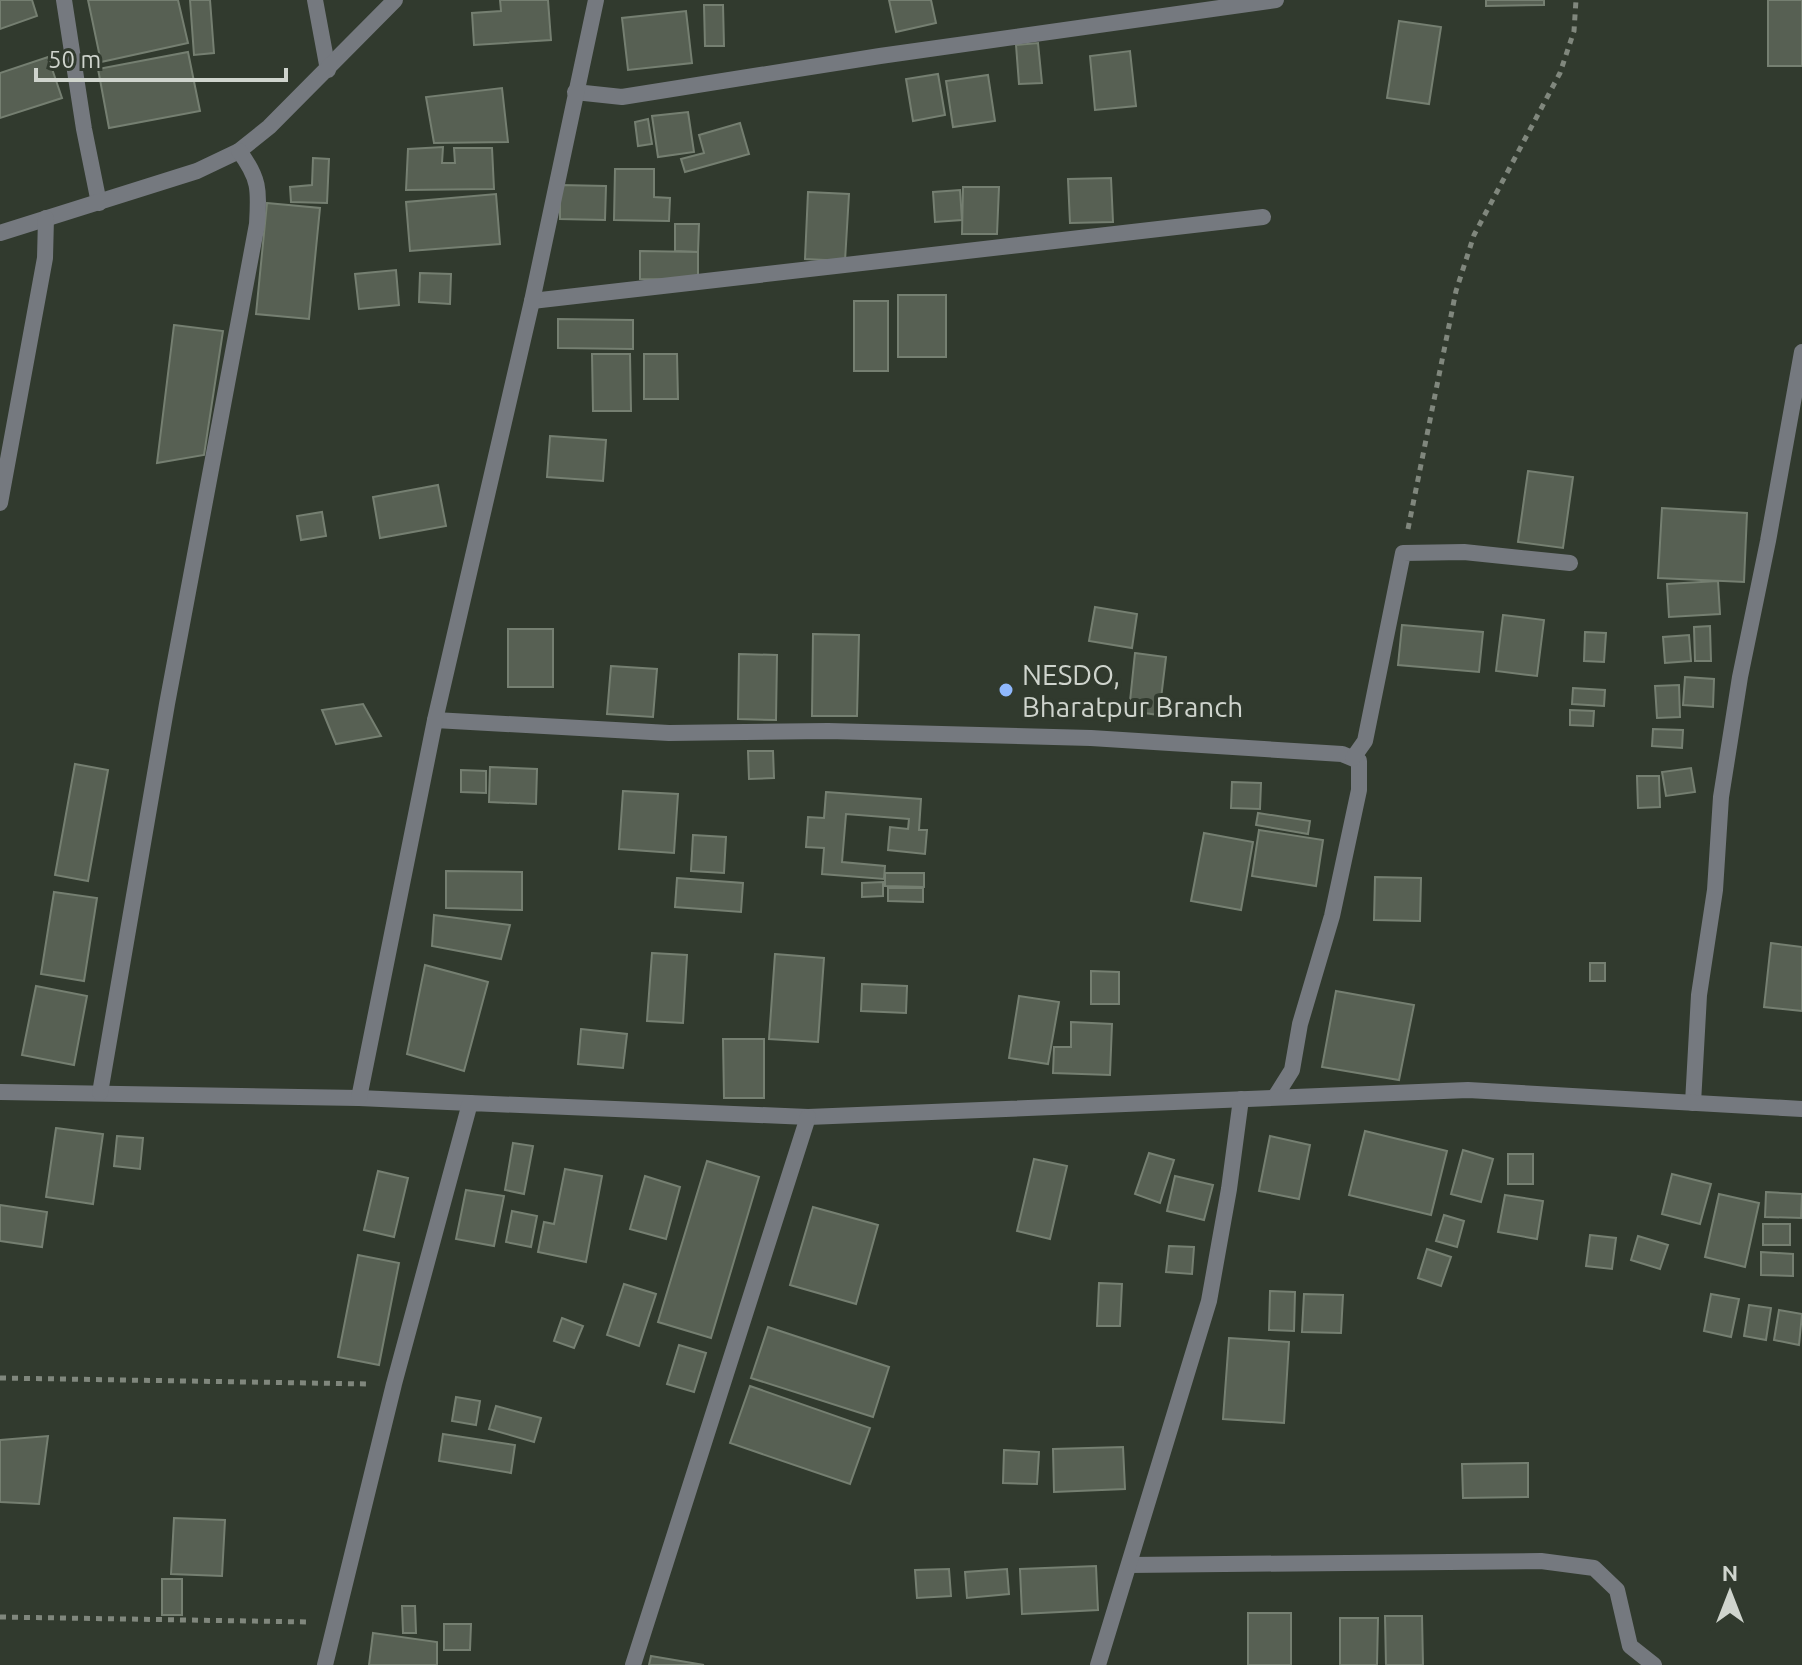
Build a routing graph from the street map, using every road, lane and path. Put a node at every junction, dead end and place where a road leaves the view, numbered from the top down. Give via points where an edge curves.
1 (64, 0) edge
2 (315, 0) edge
3 (395, 0) edge
4 (596, 0) edge
5 (1276, 0) edge
6 (1576, 0) edge
7 (328, 70) junction
8 (575, 92) junction
9 (239, 151) junction
10 (99, 203) junction
11 (1263, 217) dead end
12 (46, 218) junction
13 (0, 233) edge
14 (532, 301) junction
15 (1802, 352) edge
16 (0, 503) edge
17 (1403, 553) junction
18 (1570, 563) dead end
19 (435, 720) junction
20 (1353, 758) junction
21 (0, 1092) edge
22 (100, 1093) junction
23 (1275, 1097) junction
24 (359, 1098) junction
25 (1241, 1099) junction
26 (470, 1103) junction
27 (1693, 1103) junction
28 (1802, 1109) edge
29 (808, 1117) junction
30 (0, 1378) edge
31 (394, 1384) junction
32 (1129, 1565) junction
33 (0, 1617) edge
34 (335, 1622) junction
35 (325, 1665) edge
36 (633, 1665) edge
37 (1098, 1665) edge
38 (1654, 1665) edge

1 - 10 street
2 - 7 street
3 - 7 street
4 - 8 street
5 - 8 street via 622,97
6 - 17 path via 1574,31 1560,73 1474,235 1456,291
7 - 9 street
8 - 14 street
9 - 10 street via 197,171
9 - 22 street via 254,171 257,224
10 - 12 street
11 - 14 street
12 - 13 street
12 - 16 street via 45,258
14 - 19 street
15 - 27 street via 1721,797
17 - 18 street via 1464,552
17 - 20 street via 1365,741
19 - 20 street via 669,733 1091,738
19 - 24 street
20 - 23 street via 1359,761 1359,790 1332,916 1292,1070
21 - 22 street
22 - 24 street
23 - 25 street
23 - 27 street via 1468,1090
24 - 26 street
25 - 29 street
25 - 32 street via 1209,1301
26 - 29 street
26 - 31 street
27 - 28 street
29 - 36 street
30 - 31 path
31 - 34 street
32 - 37 street
32 - 38 street via 1541,1561 1594,1568 1617,1590 1630,1646
33 - 34 path
34 - 35 street

